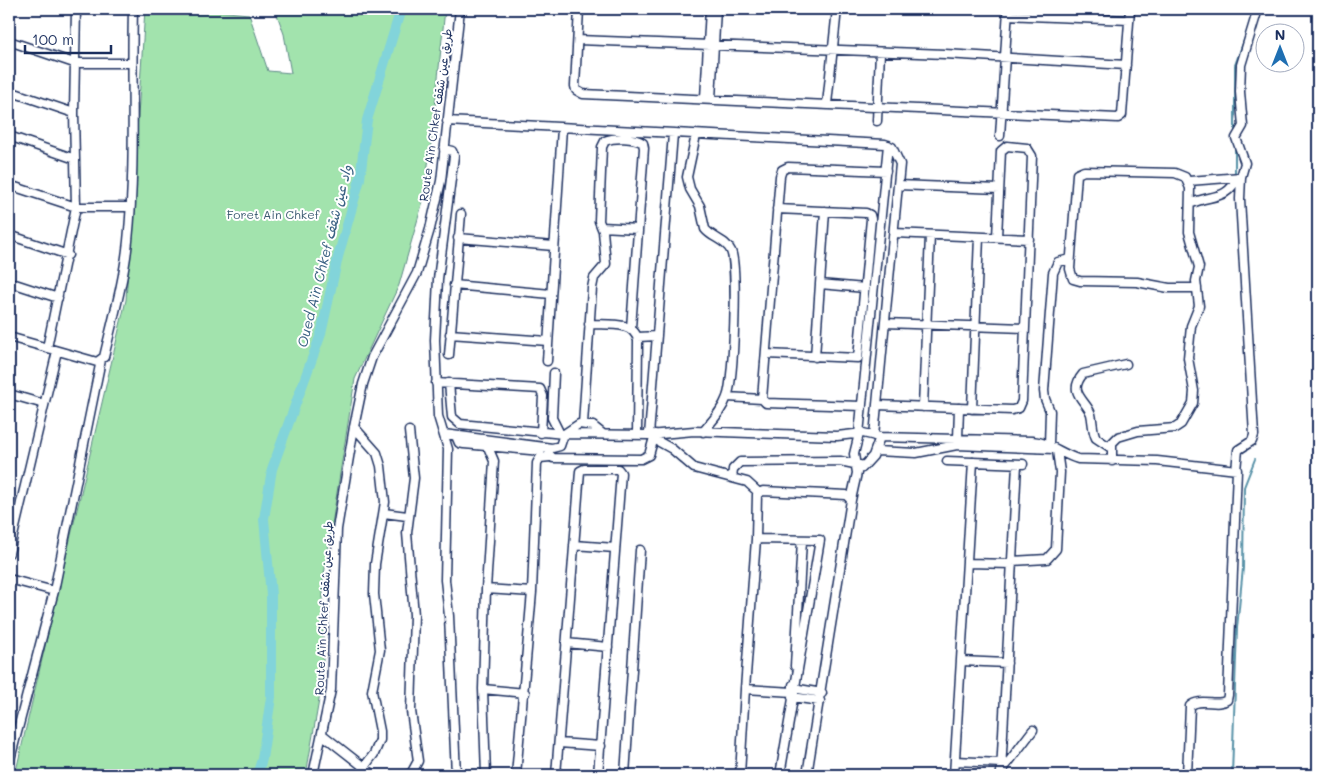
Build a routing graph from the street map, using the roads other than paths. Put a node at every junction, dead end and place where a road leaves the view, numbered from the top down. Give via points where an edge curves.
1 (74, 9) edge
2 (133, 9) edge
3 (460, 9) edge
4 (579, 9) edge
5 (710, 9) edge
6 (716, 9) edge
7 (838, 9) edge
8 (1130, 9) edge
9 (1258, 9) edge
10 (1008, 12) edge
11 (1129, 20) junction
12 (578, 40) junction
13 (9, 41) edge
14 (711, 45) junction
15 (833, 50) junction
16 (880, 52) junction
17 (1004, 58) junction
18 (74, 63) junction
19 (132, 63) junction
20 (1126, 65) junction
21 (9, 91) edge
22 (708, 99) junction
23 (827, 104) junction
24 (878, 107) junction
25 (1002, 111) junction
26 (74, 112) junction
27 (447, 120) junction
28 (877, 121) dead end
29 (562, 128) junction
30 (673, 134) junction
31 (625, 135) junction
32 (696, 135) junction
33 (9, 136) edge
34 (1000, 136) dead end
35 (888, 145) junction
36 (444, 148) junction
37 (75, 159) junction
38 (886, 171) junction
39 (1239, 178) junction
40 (1189, 182) junction
41 (9, 185) edge
42 (898, 185) junction
43 (999, 189) junction
44 (1190, 204) junction
45 (76, 207) junction
46 (130, 207) junction
47 (777, 210) junction
48 (825, 212) junction
49 (461, 214) dead end
50 (602, 227) junction
51 (638, 229) junction
52 (894, 234) junction
53 (9, 235) edge
54 (930, 235) junction
55 (979, 237) junction
56 (997, 237) junction
57 (458, 238) junction
58 (1028, 239) junction
59 (554, 246) junction
60 (68, 255) junction
61 (1070, 259) junction
62 (9, 282) edge
63 (820, 284) junction
64 (454, 285) junction
65 (865, 288) junction
66 (1197, 288) junction
67 (551, 294) junction
68 (58, 298) junction
69 (885, 323) junction
70 (589, 324) junction
71 (927, 324) junction
72 (975, 326) junction
73 (631, 328) junction
74 (1025, 328) junction
75 (450, 334) junction
76 (657, 336) junction
77 (9, 337) edge
78 (638, 337) junction
79 (548, 340) junction
80 (47, 348) junction
81 (57, 351) junction
82 (766, 354) junction
83 (449, 355) dead end
84 (815, 357) junction
85 (101, 360) junction
86 (547, 361) dead end
87 (1126, 364) dead end
88 (554, 373) dead end
89 (436, 383) junction
90 (449, 383) junction
91 (9, 394) edge
92 (727, 397) junction
93 (762, 399) junction
94 (44, 404) junction
95 (877, 405) junction
96 (862, 406) junction
97 (923, 407) junction
98 (959, 408) junction
99 (972, 409) junction
100 (583, 424) junction
101 (354, 427) junction
102 (409, 431) dead end
103 (703, 432) junction
104 (540, 433) junction
105 (444, 434) junction
106 (562, 434) junction
107 (603, 434) junction
108 (859, 434) junction
109 (637, 435) junction
110 (456, 436) junction
111 (652, 436) junction
112 (877, 437) junction
113 (958, 439) junction
114 (488, 447) junction
115 (503, 448) junction
116 (1054, 448) junction
117 (1111, 448) junction
118 (549, 452) junction
119 (876, 452) junction
120 (600, 459) junction
121 (494, 461) junction
122 (948, 461) dead end
123 (1112, 461) junction
124 (973, 462) junction
125 (854, 463) junction
126 (864, 466) junction
127 (600, 469) junction
128 (1236, 470) junction
129 (857, 473) junction
130 (732, 478) junction
131 (758, 492) junction
132 (851, 500) junction
133 (384, 513) junction
134 (408, 516) junction
135 (756, 539) junction
136 (802, 540) junction
137 (574, 545) junction
138 (615, 548) junction
139 (640, 550) dead end
140 (9, 553) edge
141 (1012, 562) junction
142 (967, 563) junction
143 (9, 579) edge
144 (486, 589) junction
145 (54, 591) junction
146 (532, 592) junction
147 (566, 643) junction
148 (608, 647) junction
149 (961, 661) junction
150 (1006, 663) junction
151 (483, 689) junction
152 (745, 689) junction
153 (793, 692) junction
154 (524, 693) junction
155 (822, 693) junction
156 (820, 701) junction
157 (1033, 730) dead end
158 (323, 735) junction
159 (559, 743) junction
160 (600, 746) junction
161 (955, 760) junction
162 (1001, 762) junction
163 (9, 764) edge
164 (364, 767) junction
165 (999, 773) edge
166 (313, 775) edge
167 (374, 775) edge
168 (407, 775) edge
169 (456, 775) edge
170 (486, 775) edge
171 (516, 775) edge
172 (556, 775) edge
173 (598, 775) edge
174 (625, 775) edge
175 (740, 775) edge
176 (780, 775) edge
177 (807, 775) edge
178 (954, 775) edge
179 (1187, 775) edge

1 - 18 street
2 - 19 street
3 - 27 street, Route Aïn Chkef طريق عين شقف
4 - 12 street
5 - 14 street
6 - 14 street
7 - 15 street
8 - 11 street
9 - 39 street via 1241,65 1243,126 1236,138 1245,163
10 - 11 street
10 - 17 street
11 - 20 street
12 - 14 street
12 - 22 street via 576,86 579,92
13 - 18 street
14 - 15 street
14 - 22 street
15 - 16 street
15 - 23 street
16 - 17 street
16 - 24 street
17 - 20 street
17 - 25 street
18 - 19 street
18 - 26 street
19 - 46 street
20 - 25 street via 1122,115 1118,118
21 - 26 street
22 - 23 street
23 - 24 street
24 - 25 street
24 - 28 street
25 - 34 street
26 - 37 street
27 - 29 street
27 - 36 street, Route Aïn Chkef طريق عين شقف
29 - 31 street
29 - 59 street
30 - 31 street
30 - 32 street
30 - 76 street
31 - 50 street via 603,143 599,220
31 - 51 street via 640,141 644,148
32 - 35 street
32 - 92 street via 688,168 688,184 700,206 705,229 727,245 732,257 734,300 731,379
33 - 37 street
35 - 38 street
35 - 42 street via 898,156 900,164
36 - 89 street via 452,151 454,156 437,295
36 - 101 street, Route Aïn Chkef طريق عين شقف via 441,181 419,268 374,350
37 - 45 street
38 - 47 street via 785,167 781,173
38 - 96 street
39 - 40 street
39 - 44 street via 1227,193
39 - 128 street via 1254,435 1252,441 1238,450
40 - 44 street
40 - 61 street via 1175,173 1079,172
41 - 45 street
42 - 43 street
42 - 52 street
43 - 56 street
43 - 58 street via 1002,149 1008,146 1030,150
44 - 66 street via 1189,232 1198,267
45 - 46 street
45 - 60 street
46 - 85 street via 125,263 116,311
47 - 48 street
47 - 82 street
48 - 63 street
48 - 65 street via 870,215
49 - 57 street
50 - 51 street
50 - 70 street via 606,264 593,282
51 - 73 street
52 - 54 street
52 - 69 street
53 - 60 street
54 - 55 street
54 - 71 street
55 - 56 street
55 - 72 street
56 - 58 street
57 - 59 street
57 - 64 street
58 - 74 street
59 - 67 street
60 - 68 street
61 - 66 street via 1070,273 1076,280
61 - 116 street via 1058,262 1053,273 1044,391
62 - 68 street
63 - 65 street
63 - 84 street
64 - 67 street
64 - 75 street
65 - 84 street via 858,358
66 - 117 street via 1200,306 1191,326 1188,358 1194,391 1188,414 1175,428 1128,433 1114,440
67 - 79 street
68 - 80 street
69 - 71 street
69 - 95 street
70 - 73 street
70 - 100 street
71 - 72 street
71 - 97 street
72 - 74 street
72 - 99 street
73 - 78 street
74 - 99 street via 1020,408
75 - 79 street
75 - 83 street
76 - 78 street
76 - 111 street
77 - 80 street
78 - 109 street
79 - 86 street
80 - 81 street
81 - 85 street via 98,362
81 - 94 street
82 - 84 street
82 - 93 street
85 - 145 street
87 - 117 street via 1083,374 1077,388 1080,400 1090,411 1096,438
88 - 106 street via 552,418
89 - 90 street
89 - 105 street via 438,416
90 - 104 street via 452,417 458,423
90 - 104 street via 540,389 543,396
91 - 94 street
92 - 93 street
92 - 103 street via 723,408
93 - 96 street via 766,402
94 - 140 street
95 - 97 street
95 - 112 street
96 - 108 street
97 - 98 street
98 - 99 street
98 - 113 street
100 - 106 street
100 - 107 street via 593,426
101 - 133 street via 377,453 384,483
101 - 158 street, Route Aïn Chkef طريق عين شقف via 337,530 332,675
102 - 134 street via 414,478
103 - 108 street
103 - 111 street via 674,431
104 - 106 street
105 - 110 street
105 - 169 street via 448,467 445,580
106 - 107 street
106 - 118 street via 560,446
107 - 109 street
108 - 112 street
108 - 125 street
109 - 111 street
110 - 114 street via 461,444
110 - 118 street
111 - 120 street via 649,455 641,460
111 - 130 street via 694,468
112 - 113 street
112 - 119 street
113 - 116 street via 1032,441
114 - 115 street
114 - 121 street
115 - 118 street
115 - 121 street
116 - 119 street via 957,445 916,453
116 - 123 street via 1078,459
116 - 141 street via 1060,472 1056,549 1047,559
117 - 123 street
118 - 120 street
118 - 146 street via 537,463
119 - 126 street
120 - 127 street
121 - 144 street
122 - 124 street
123 - 128 street via 1157,461
124 - 141 street via 1020,464
124 - 142 street
125 - 126 street
125 - 129 street
125 - 130 street via 740,462 733,469
126 - 129 street
127 - 137 street via 580,471
127 - 138 street via 621,471
128 - 179 street via 1228,695 1223,702 1197,702 1190,706
129 - 132 street
130 - 131 street via 751,484
131 - 132 street via 846,495
131 - 135 street
132 - 155 street
133 - 134 street
133 - 164 street via 374,594 380,650 372,691 380,740
134 - 168 street via 407,552 414,616 412,711 418,761
135 - 136 street
135 - 152 street
136 - 153 street
136 - 153 street via 820,540
137 - 138 street
137 - 147 street
138 - 148 street
139 - 174 street
141 - 142 street
141 - 150 street
142 - 149 street
143 - 145 street
144 - 146 street
144 - 151 street
145 - 163 street
146 - 154 street
147 - 148 street
147 - 159 street
148 - 160 street
149 - 150 street
149 - 161 street
150 - 162 street
151 - 154 street
151 - 170 street
152 - 153 street
152 - 175 street
153 - 155 street
153 - 156 street
153 - 176 street
154 - 171 street
155 - 156 street
156 - 177 street
157 - 165 street
158 - 164 street
158 - 166 street, Route Aïn Chkef طريق عين شقف
159 - 160 street
159 - 172 street
160 - 173 street
161 - 162 street
161 - 178 street
162 - 165 street
164 - 167 street

